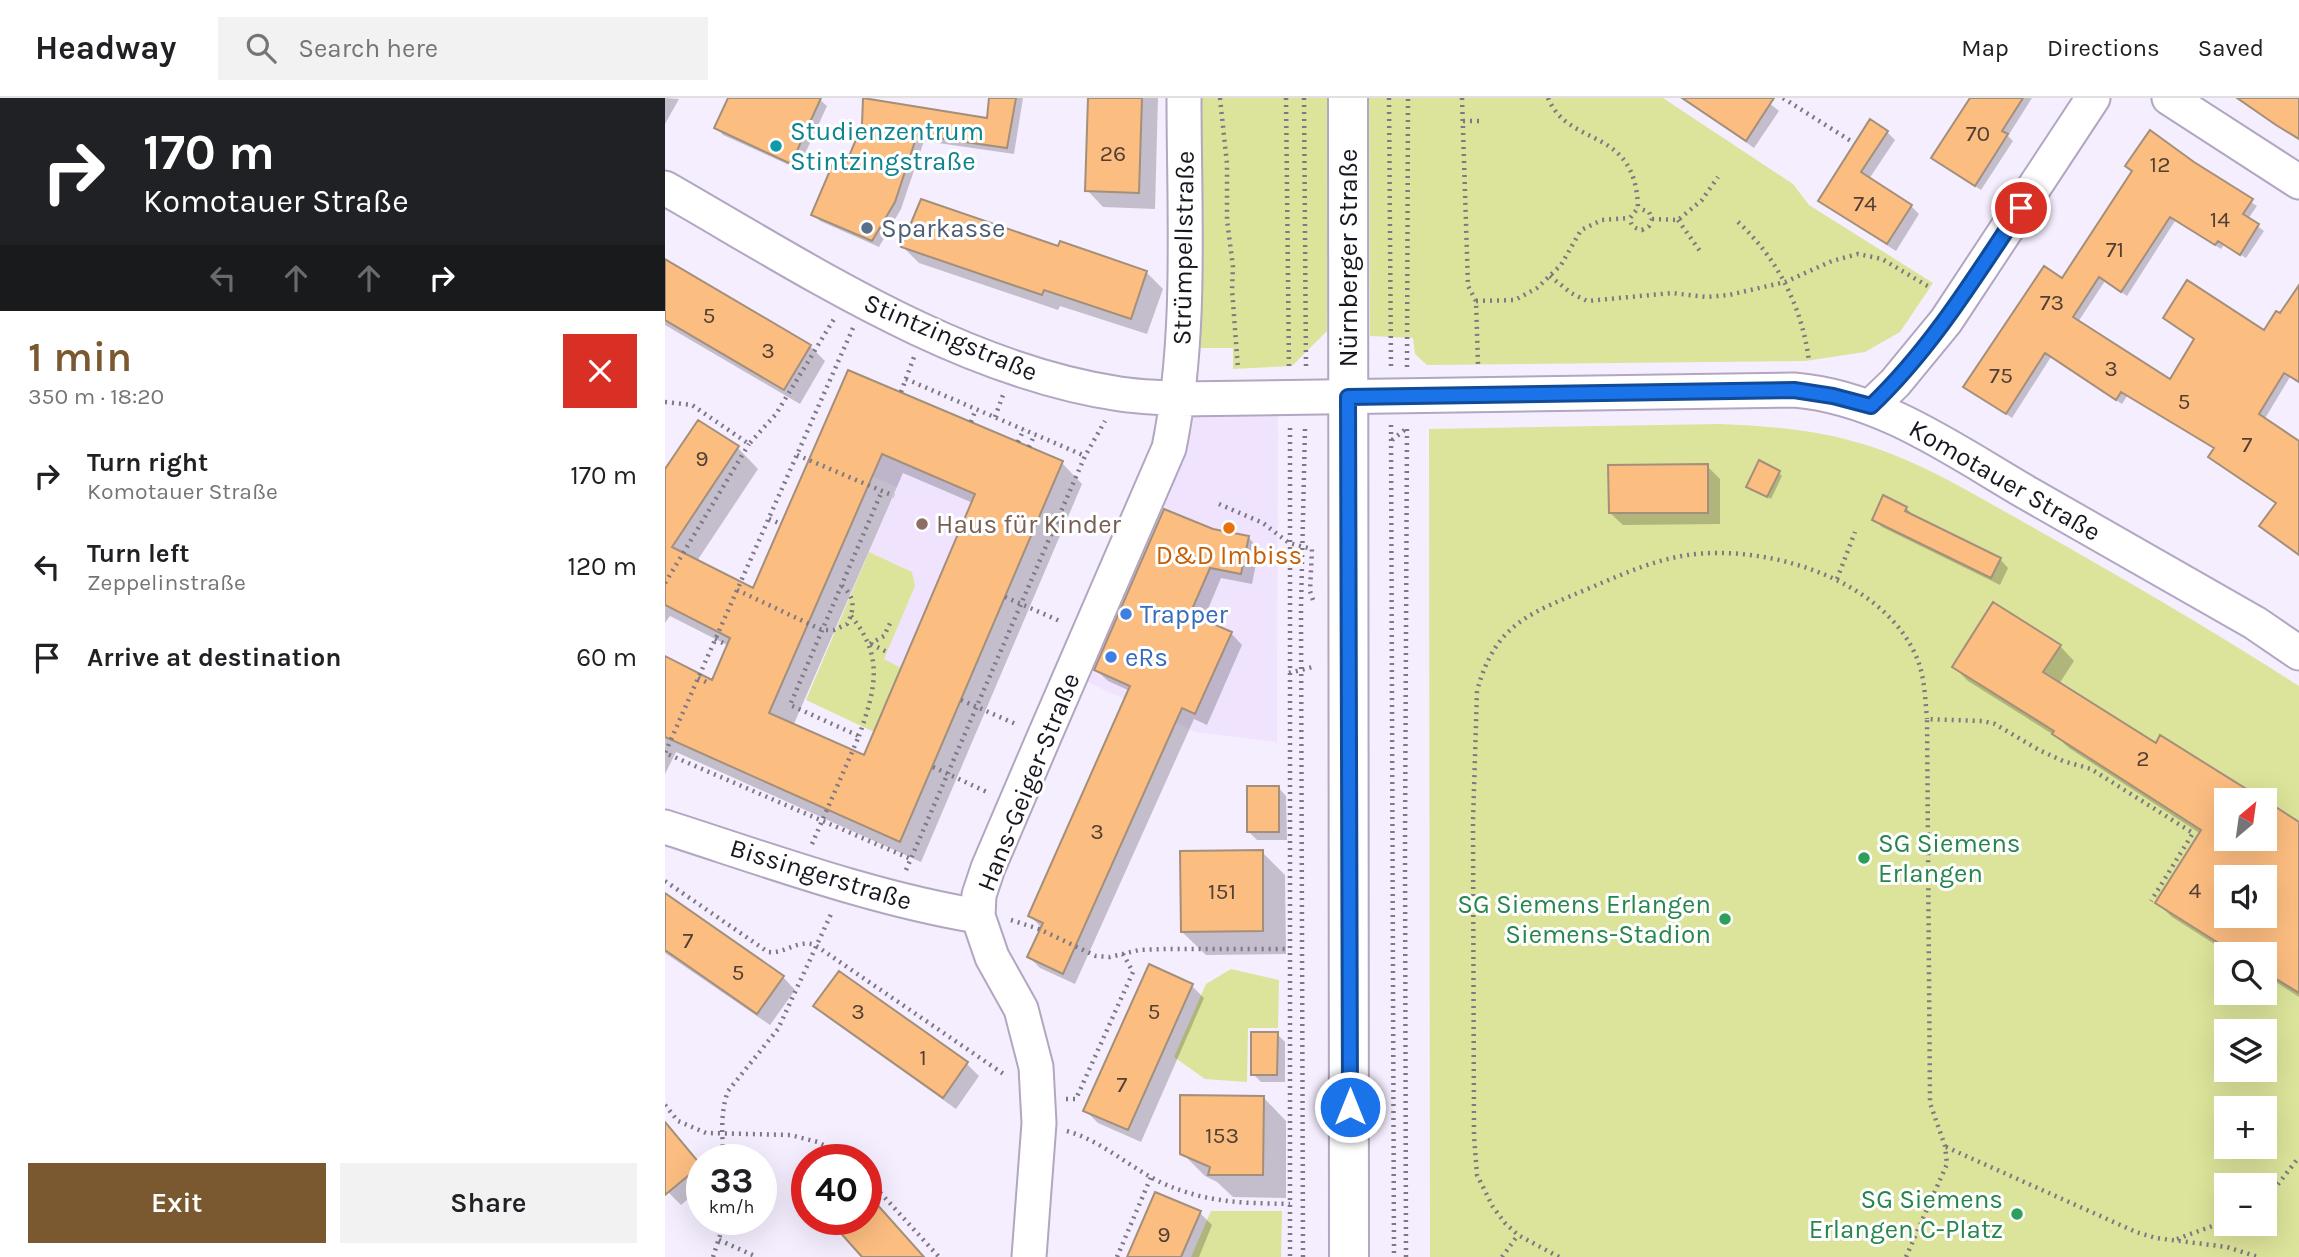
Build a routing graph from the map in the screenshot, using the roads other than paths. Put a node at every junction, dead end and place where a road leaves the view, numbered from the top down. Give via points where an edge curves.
1 (1184, 98) edge
2 (1348, 98) edge
3 (2093, 98) edge
4 (2169, 98) edge
5 (2299, 182) edge
6 (665, 188) edge
7 (1348, 397) junction
8 (1179, 399) junction
9 (1871, 406) junction
10 (2296, 644) edge
11 (665, 827) edge
12 (978, 916) junction
13 (1029, 1257) edge
14 (1349, 1257) edge

1 - 8 street, Strümpellstraße
2 - 7 street, Nürnberger Straße
3 - 9 street via 1957,304 1895,383
4 - 5 street
6 - 8 street, Stintzingstraße via 857,298 1005,365 1121,395
7 - 8 street, Stintzingstraße
7 - 9 street, Komotauer Straße via 1794,390
7 - 14 street, Nürnberger Straße
8 - 12 street, Hans-Geiger-Straße via 1162,467 983,881
9 - 10 street, Komotauer Straße
11 - 12 street, Bissingerstraße via 895,897
12 - 13 street, Hans-Geiger-Straße via 992,957 1021,1009 1037,1067 1039,1110

